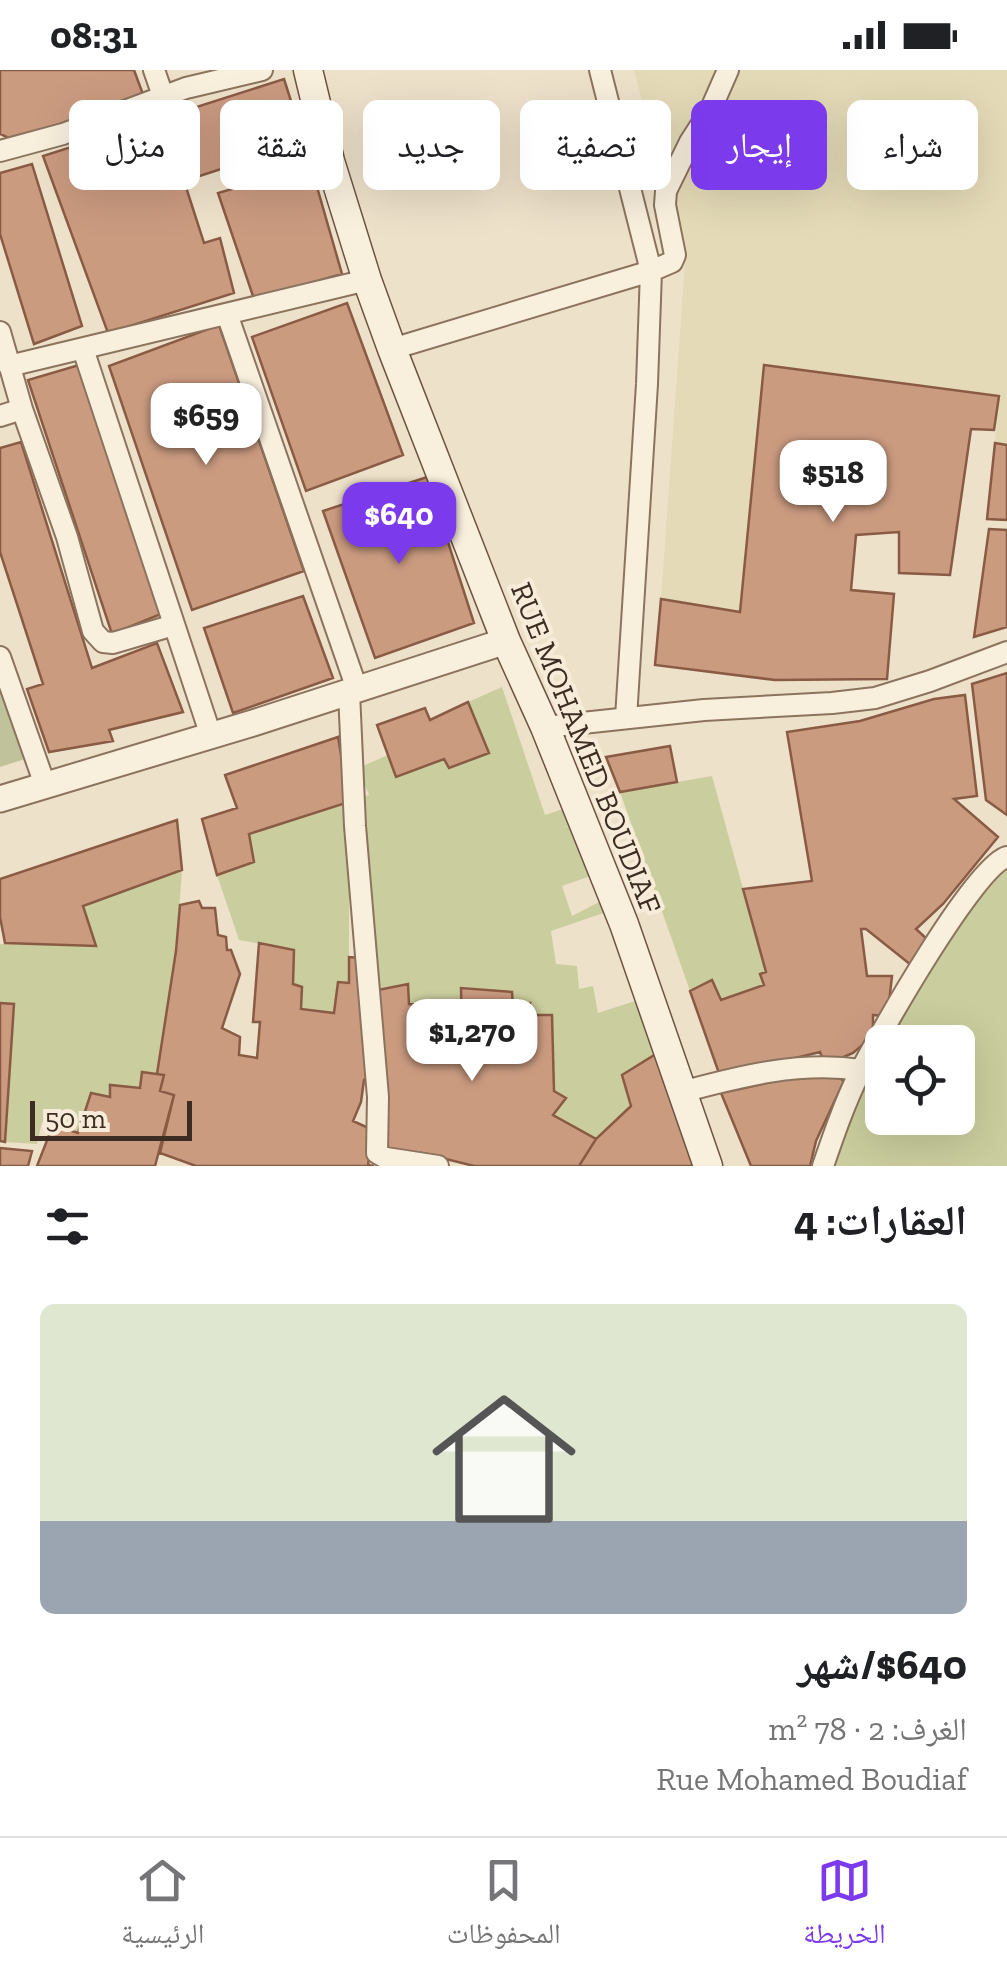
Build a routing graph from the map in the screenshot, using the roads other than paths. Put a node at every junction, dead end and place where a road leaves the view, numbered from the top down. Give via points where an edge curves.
1 (154, 70) edge
2 (262, 70) edge
3 (308, 70) edge
4 (600, 70) edge
5 (728, 70) edge
6 (163, 96) junction
7 (0, 152) edge
8 (651, 272) junction
9 (367, 280) junction
10 (227, 314) junction
11 (0, 332) edge
12 (83, 348) junction
13 (392, 350) junction
14 (9, 366) junction
15 (22, 408) junction
16 (0, 416) edge
17 (174, 625) junction
18 (506, 642) junction
19 (1007, 652) edge
20 (0, 657) edge
21 (353, 690) junction
22 (626, 718) junction
23 (544, 728) junction
24 (210, 736) junction
25 (45, 786) junction
26 (0, 799) edge
27 (1007, 856) edge
28 (861, 1070) junction
29 (682, 1092) junction
30 (438, 1166) edge
31 (708, 1166) edge
32 (823, 1166) edge

1 - 6 street
2 - 6 street
3 - 9 main road, RUE MOHAMED BOUDIAF
4 - 8 street
5 - 8 street via 666,191 675,255
6 - 7 street
8 - 13 street
8 - 22 street
9 - 10 street
9 - 13 main road, RUE MOHAMED BOUDIAF
10 - 12 street
10 - 21 street
11 - 14 street
12 - 14 street
12 - 17 street
13 - 18 main road, RUE MOHAMED BOUDIAF
14 - 15 street
15 - 16 street
15 - 17 street via 97,638 113,643
17 - 24 street
18 - 21 street
18 - 23 main road, RUE MOHAMED BOUDIAF
19 - 22 street via 874,698
20 - 25 street
21 - 24 street
21 - 30 street via 377,1153
22 - 23 street
23 - 29 main road, RUE MOHAMED BOUDIAF via 624,924
24 - 25 street
25 - 26 street
27 - 28 street via 959,908
28 - 29 street via 780,1070
28 - 32 street
29 - 31 main road, RUE MOHAMED BOUDIAF

